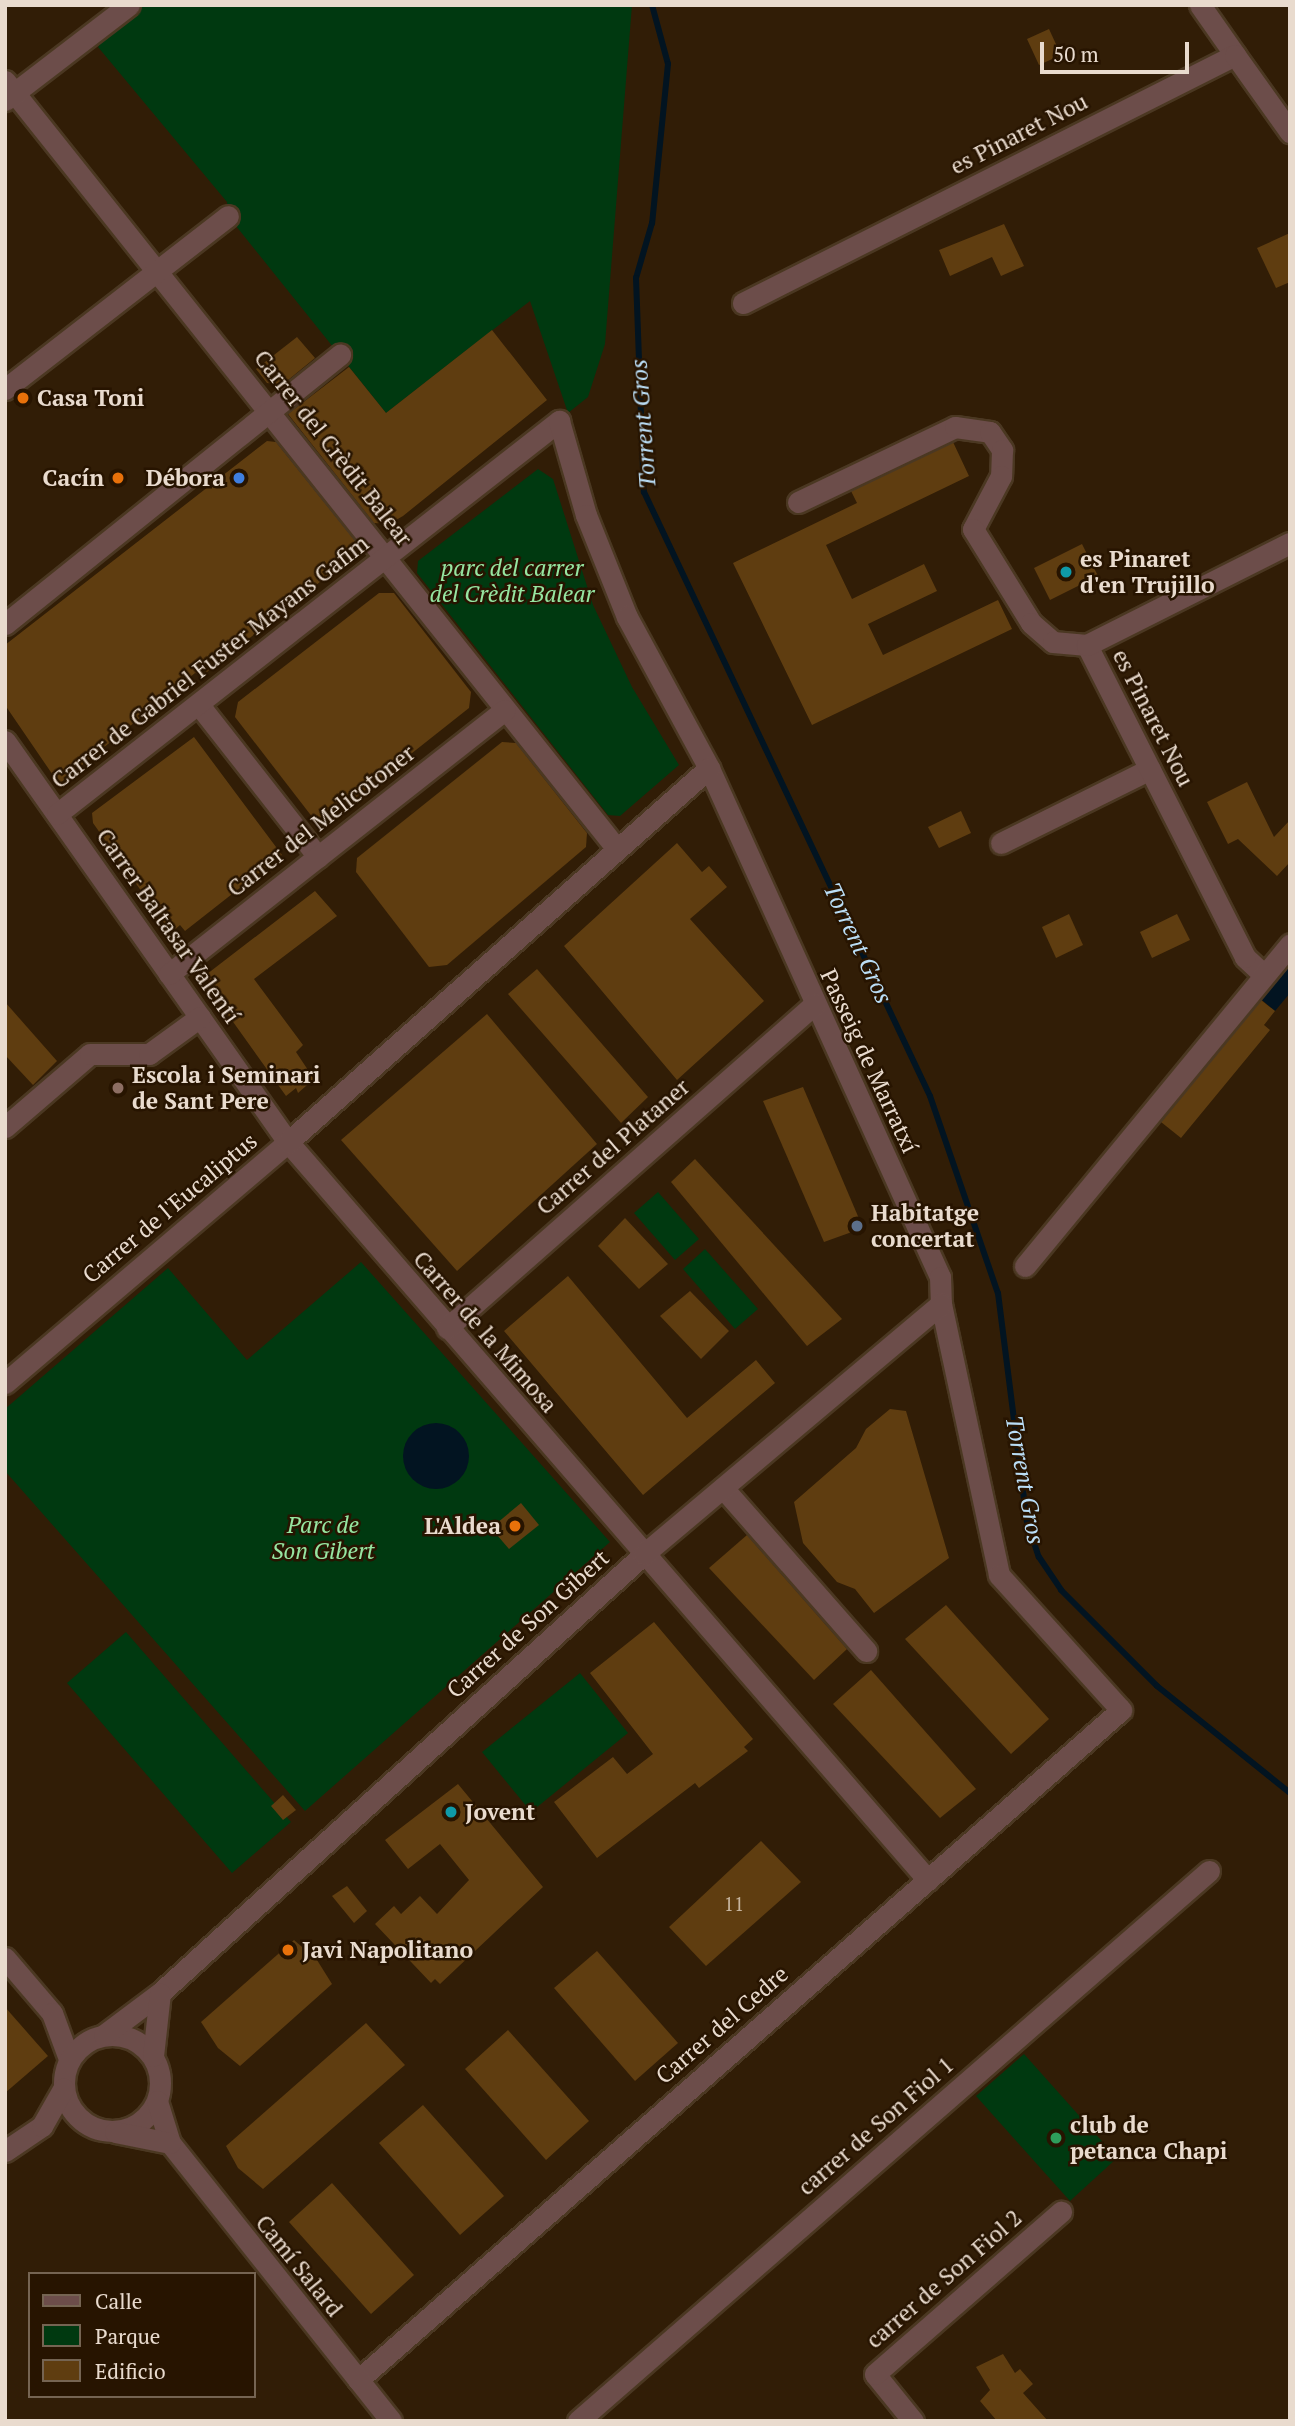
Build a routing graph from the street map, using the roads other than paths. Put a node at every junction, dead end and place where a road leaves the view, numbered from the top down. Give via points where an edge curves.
1 (129, 5) edge
2 (1200, 5) edge
3 (1235, 55) junction
4 (8, 91) edge
5 (1290, 132) edge
6 (228, 216) dead end
7 (158, 271) junction
8 (743, 303) dead end
9 (340, 355) dead end
10 (5, 389) edge
11 (271, 411) junction
12 (559, 421) joint
13 (798, 502) dead end
14 (1290, 543) edge
15 (386, 557) junction
16 (5, 624) edge
17 (1087, 645) junction
18 (199, 705) junction
19 (505, 710) junction
20 (5, 741) edge
21 (709, 768) junction
22 (1150, 769) junction
23 (57, 814) junction
24 (1001, 843) dead end
25 (618, 849) junction
26 (318, 857) junction
27 (1290, 944) edge
28 (169, 974) junction
29 (1263, 974) junction
30 (814, 1004) junction
31 (200, 1017) junction
32 (5, 1127) edge
33 (288, 1142) junction
34 (1025, 1266) dead end
35 (941, 1304) junction
36 (446, 1328) junction
37 (5, 1382) edge
38 (723, 1488) junction
39 (644, 1554) junction
40 (866, 1651) dead end
41 (1121, 1710) joint
42 (1209, 1871) dead end
43 (928, 1880) junction
44 (5, 1958) edge
45 (160, 1993) junction
46 (52, 2013) junction
47 (100, 2036) junction
48 (153, 2056) junction
49 (69, 2059) junction
50 (63, 2089) junction
51 (157, 2101) junction
52 (84, 2123) junction
53 (43, 2126) junction
54 (113, 2132) junction
55 (9, 2142) edge
56 (170, 2143) junction
57 (1061, 2211) dead end
58 (358, 2380) junction
59 (391, 2421) edge
60 (578, 2421) edge
61 (913, 2421) edge

1 - 4 street
2 - 3 street
3 - 5 street
3 - 8 street, es Pinaret Nou
4 - 7 street, Carrer del Crèdit Balear
6 - 7 street
7 - 10 street
7 - 11 street, Carrer del Crèdit Balear
9 - 11 street
11 - 15 street, Carrer del Crèdit Balear
11 - 16 street
12 - 15 street, Carrer de Gabriel Fuster Mayans Gafim
12 - 21 street, Passeig de Marratxí via 586,515 627,617
13 - 17 street via 955,427 990,432 1002,450 1001,476 973,529 1031,623 1053,642
14 - 17 street, es Pinaret Nou
15 - 18 street, Carrer de Gabriel Fuster Mayans Gafim
15 - 19 street, Carrer del Crèdit Balear
17 - 22 street, es Pinaret Nou
18 - 23 street, Carrer de Gabriel Fuster Mayans Gafim
18 - 26 street
19 - 25 street, Carrer del Crèdit Balear
19 - 26 street, Carrer del Melicotoner
20 - 23 street, Carrer Baltasar Valentí
21 - 25 street, Carrer de l'Eucaliptus
21 - 30 street, Passeig de Marratxí
22 - 24 street
22 - 29 street, es Pinaret Nou via 1245,957
23 - 28 street, Carrer Baltasar Valentí
25 - 33 street, Carrer de l'Eucaliptus
26 - 28 street, Carrer del Melicotoner
27 - 29 street
28 - 31 street, Carrer Baltasar Valentí
29 - 34 street
30 - 35 street, Passeig de Marratxí via 940,1277
30 - 36 street, Carrer del Plataner
31 - 32 street via 149,1054 90,1054
31 - 33 street, Carrer Baltasar Valentí
33 - 36 street, Carrer de la Mimosa
33 - 37 street, Carrer de l'Eucaliptus
35 - 38 street, Carrer de Son Gibert
35 - 41 street, Passeig de Marratxí via 999,1574
36 - 39 street, Carrer de la Mimosa
38 - 39 street, Carrer de Son Gibert
38 - 40 street
39 - 43 street, Carrer de la Mimosa
39 - 45 street, Carrer de Son Gibert
41 - 43 street, Carrer del Cedre
42 - 60 street, carrer de Son Fiol 1
43 - 58 street, Carrer del Cedre
44 - 46 street
45 - 47 street, Carrer de Son Gibert
45 - 48 street
46 - 47 street
46 - 49 street
47 - 48 street via 131,2038
47 - 49 street
48 - 51 street via 161,2085
49 - 50 street
50 - 52 street via 74,2114
50 - 53 street
51 - 54 street via 140,2123
51 - 56 street, Camí Salard
52 - 53 street
52 - 54 street
53 - 55 street
54 - 56 street
56 - 58 street, Camí Salard
57 - 61 street, carrer de Son Fiol 2 via 875,2374
58 - 59 street, Camí Salard

